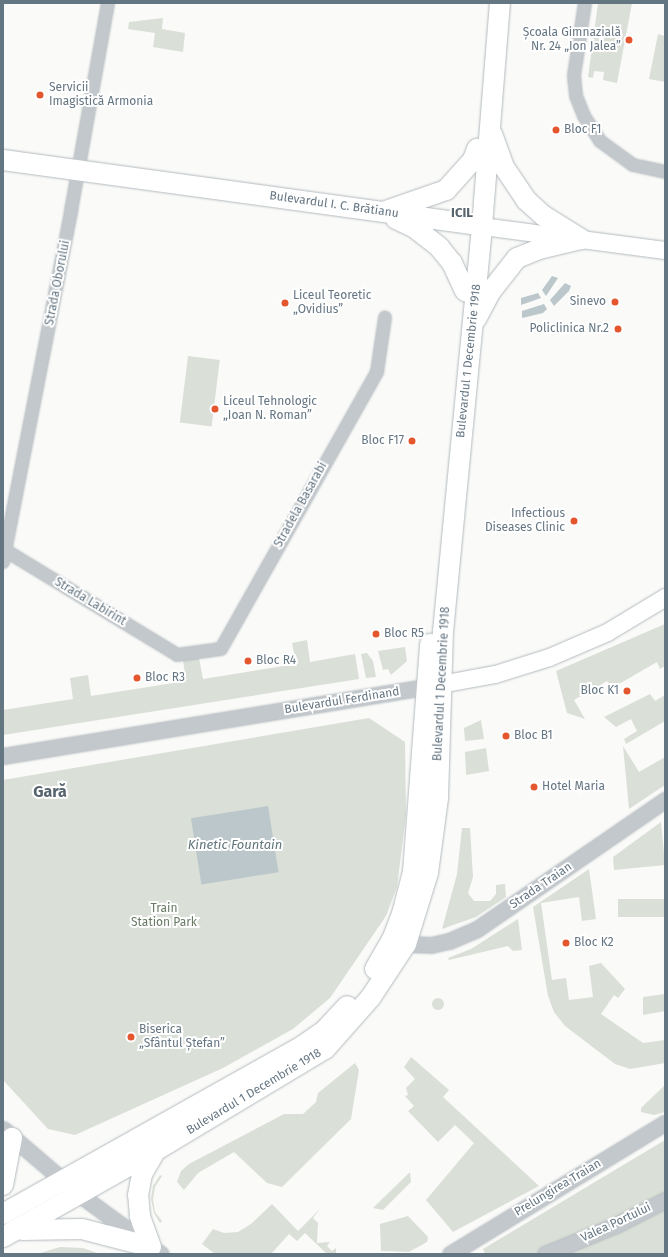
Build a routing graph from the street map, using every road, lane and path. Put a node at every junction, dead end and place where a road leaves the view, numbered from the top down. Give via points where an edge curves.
1 (107, 3) edge
2 (488, 3) edge
3 (500, 3) edge
4 (586, 3) edge
5 (489, 126) junction
6 (477, 149) junction
7 (3, 160) edge
8 (79, 170) junction
9 (665, 172) edge
10 (383, 212) junction
11 (476, 225) junction
12 (580, 239) junction
13 (665, 250) edge
14 (465, 291) junction
15 (385, 318) dead end
16 (472, 325) junction
17 (4, 553) edge
18 (665, 597) edge
19 (177, 656) joint
20 (432, 686) junction
21 (3, 756) edge
22 (665, 800) edge
23 (406, 944) junction
24 (665, 1123) edge
25 (8, 1134) edge
26 (155, 1151) junction
27 (62, 1181) junction
28 (3, 1185) edge
29 (80, 1195) junction
30 (665, 1200) edge
31 (3, 1214) edge
32 (9, 1234) edge
33 (156, 1250) edge
34 (450, 1254) edge
35 (545, 1254) edge

1 - 8 street, Strada Oborului
2 - 6 main road, Bulevardul 1 Decembrie 1918
3 - 5 main road, Bulevardul 1 Decembrie 1918
4 - 9 street via 574,76 576,96 584,116 600,142 633,165
5 - 11 main road, Bulevardul 1 Decembrie 1918
5 - 12 main road via 504,167 520,192 544,216
6 - 10 main road via 473,160 446,190
6 - 11 main road, Bulevardul 1 Decembrie 1918
7 - 8 main road, Bulevardul I. C. Brătianu
8 - 10 main road, Bulevardul I. C. Brătianu
8 - 17 street, Strada Oborului
10 - 11 main road, Bulevardul I. C. Brătianu
10 - 14 main road via 415,228 438,247 452,263
11 - 12 main road, Bulevardul I. C. Brătianu
11 - 14 main road, Bulevardul 1 Decembrie 1918
11 - 16 main road, Bulevardul 1 Decembrie 1918
12 - 13 main road, Bulevardul I. C. Brătianu
12 - 16 main road via 539,248 517,258 491,291
14 - 20 main road, Bulevardul 1 Decembrie 1918
15 - 19 street, Stradela Basarabi via 377,372 220,649
16 - 20 main road, Bulevardul 1 Decembrie 1918
17 - 19 street, Strada Labirint
18 - 20 main road, Bulevardul Ferdinand via 607,632 556,654 495,674
20 - 21 street, Bulevardul Ferdinand
20 - 23 main road, Bulevardul 1 Decembrie 1918 via 438,798 430,858 421,899
20 - 27 main road, Bulevardul 1 Decembrie 1918 via 413,872 406,902 392,940 362,990 329,1025 301,1047
22 - 23 street, Strada Traian via 477,929 449,941 431,945
23 - 26 main road, Bulevardul 1 Decembrie 1918 via 372,996 325,1049
24 - 34 street, Prelungirea Traian
25 - 27 street
25 - 28 main road
26 - 29 main road, Bulevardul 1 Decembrie 1918
26 - 33 main road via 142,1174 138,1195 140,1216
27 - 29 street
27 - 31 main road, Bulevardul 1 Decembrie 1918
29 - 32 main road, Bulevardul 1 Decembrie 1918
29 - 33 street
30 - 35 street, Valea Portului via 616,1225
32 - 33 main road via 42,1228 82,1230

